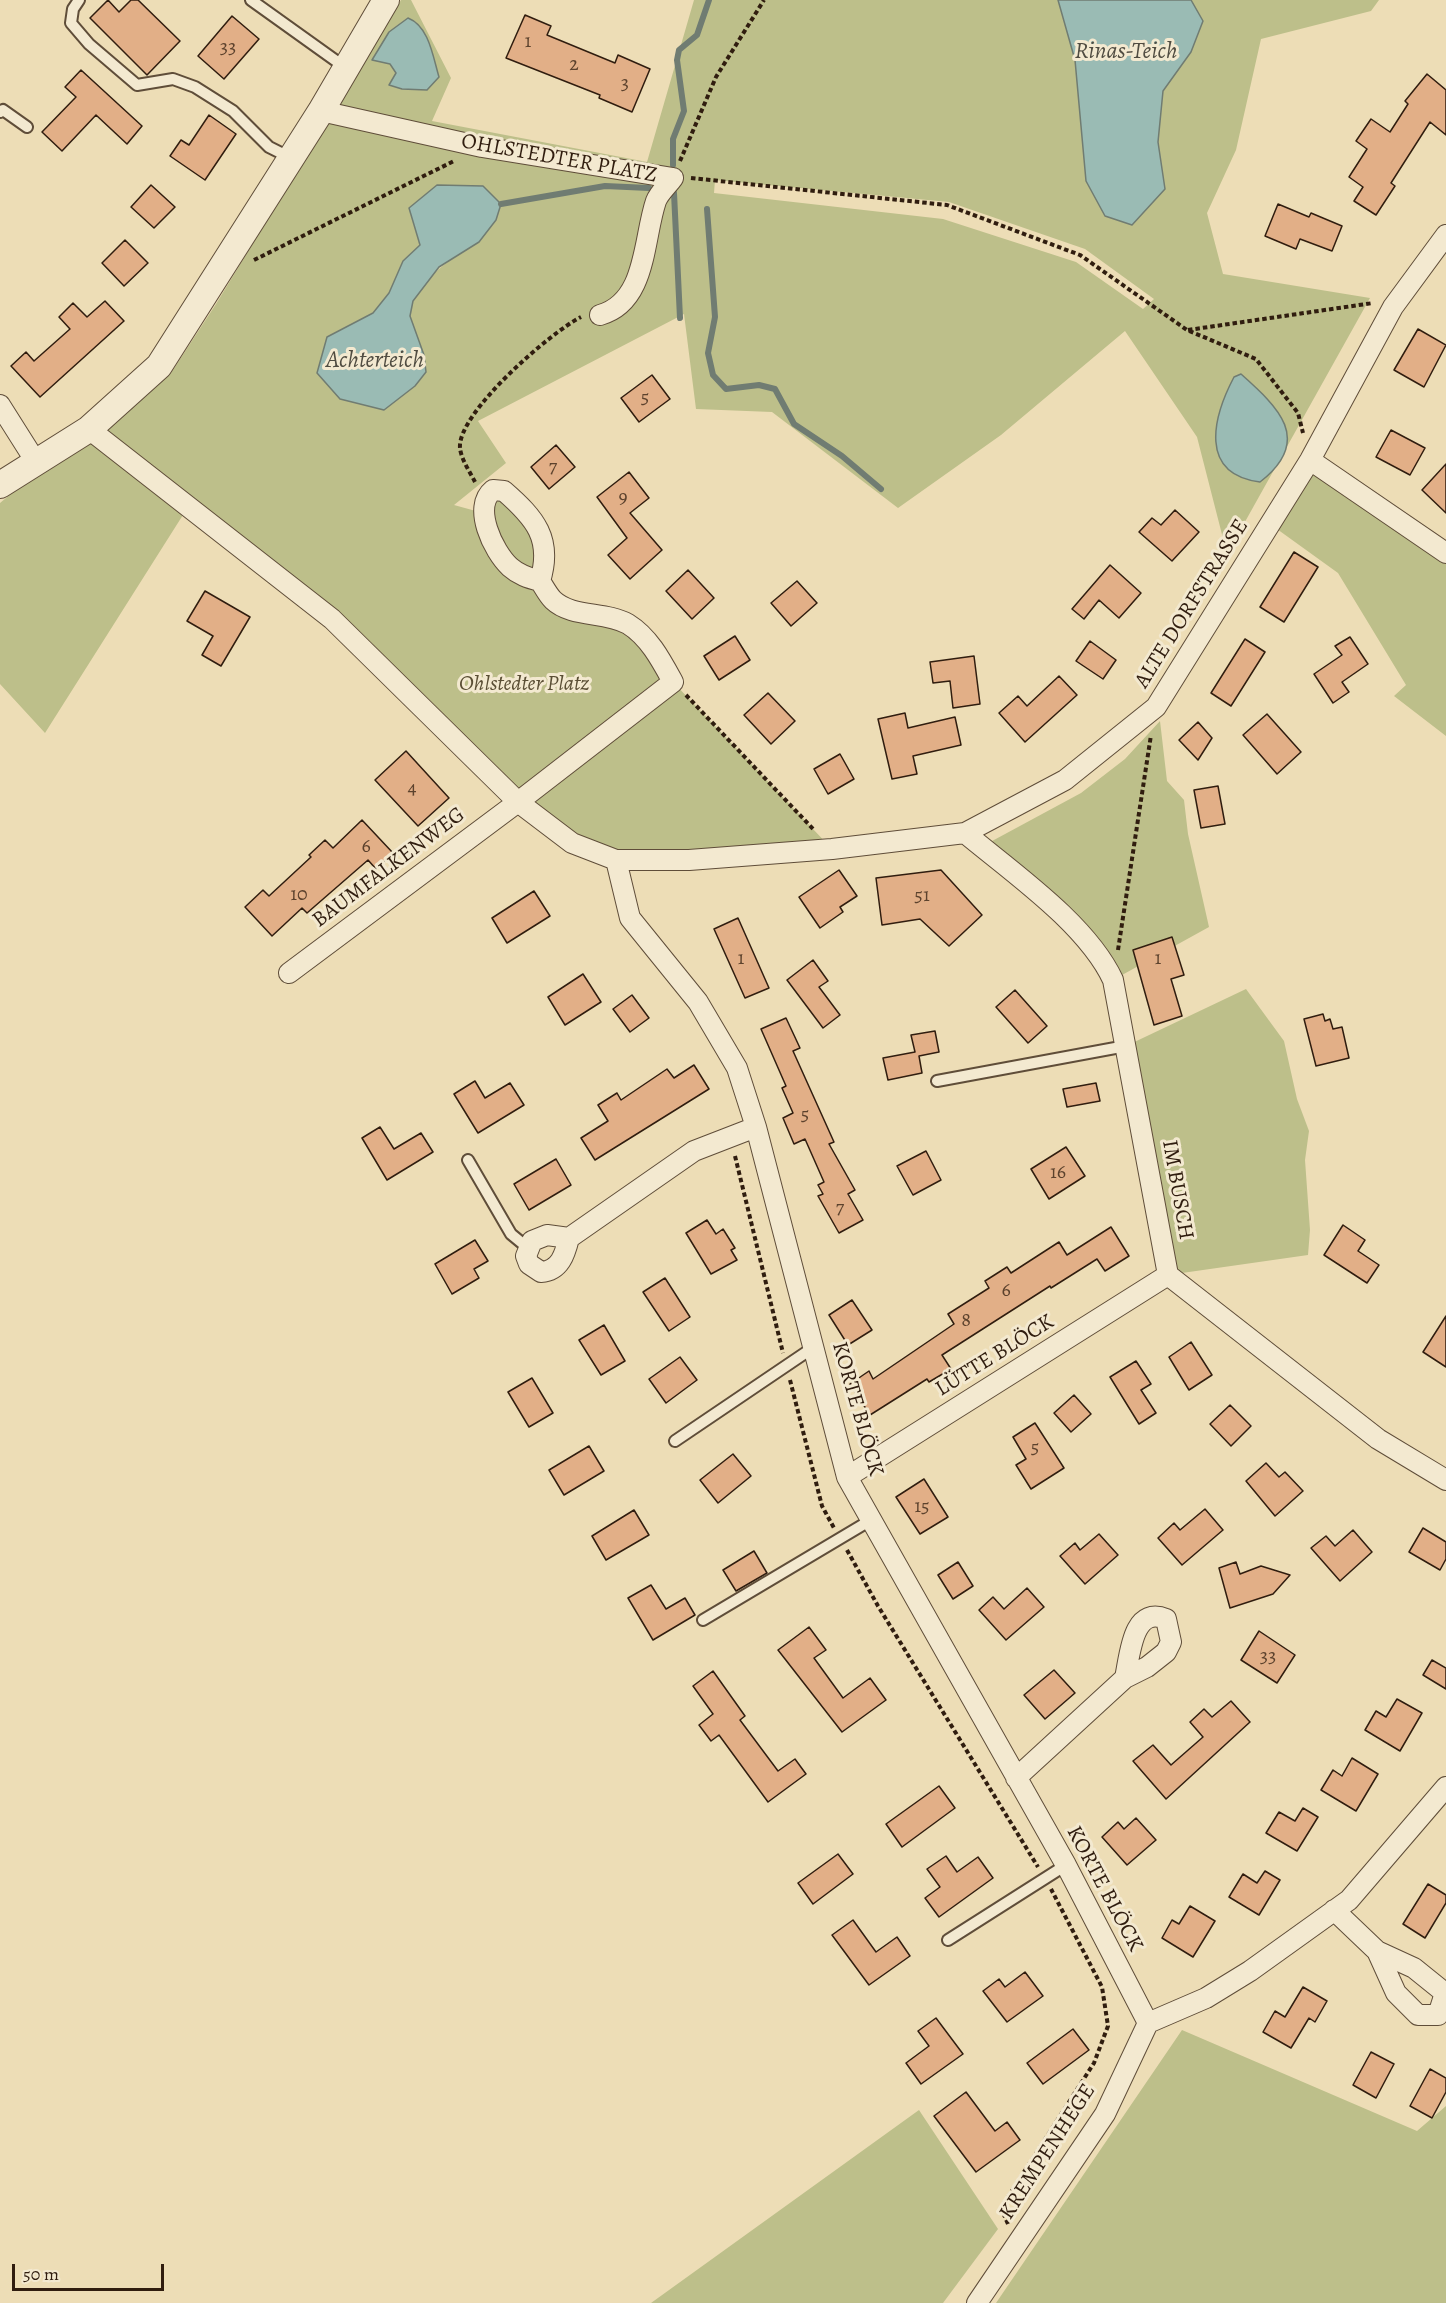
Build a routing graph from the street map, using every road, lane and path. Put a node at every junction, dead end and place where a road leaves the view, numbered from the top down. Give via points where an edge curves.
1 (79, 0) edge
2 (251, 0) edge
3 (764, 0) edge
4 (385, 4) edge
5 (346, 69) junction
6 (321, 111) junction
7 (0, 112) edge
8 (27, 127) dead end
9 (482, 147) junction
10 (291, 158) junction
11 (673, 178) junction
12 (1446, 235) edge
13 (246, 264) dead end
14 (1393, 307) junction
15 (600, 315) joint
16 (1187, 330) junction
17 (0, 405) edge
18 (89, 429) junction
19 (1310, 460) junction
20 (36, 462) junction
21 (0, 485) edge
22 (488, 495) junction
23 (1446, 554) edge
24 (540, 581) junction
25 (673, 682) junction
26 (1156, 707) junction
27 (518, 802) junction
28 (965, 833) junction
29 (832, 849) junction
30 (616, 860) junction
31 (289, 973) dead end
32 (1113, 980) junction
33 (1126, 1046) junction
34 (937, 1081) dead end
35 (756, 1127) junction
36 (732, 1136) junction
37 (468, 1160) dead end
38 (569, 1238) junction
39 (528, 1248) junction
40 (1168, 1275) junction
41 (814, 1347) junction
42 (786, 1365) junction
43 (675, 1441) dead end
44 (847, 1477) junction
45 (1446, 1480) edge
46 (871, 1520) junction
47 (840, 1537) junction
48 (703, 1620) dead end
49 (1125, 1678) dead end
50 (1016, 1778) junction
51 (1446, 1787) edge
52 (1066, 1865) junction
53 (1044, 1877) junction
54 (1335, 1910) junction
55 (948, 1940) dead end
56 (1377, 1951) dead end
57 (1148, 2023) junction
58 (1017, 2244) junction
59 (977, 2303) edge

1 - 10 lane via 71,23 137,85 173,79 195,87 233,111 269,147
2 - 5 lane
3 - 11 path via 716,77
4 - 5 street
5 - 6 street
6 - 9 street, OHLSTEDTER PLATZ
6 - 10 street
7 - 8 lane via 3,110
9 - 11 street, OHLSTEDTER PLATZ
9 - 13 path
10 - 18 street via 159,366
11 - 15 street, OHLSTEDTER PLATZ via 657,198 630,294 615,311
11 - 16 path via 947,205 1080,255
12 - 14 street, ALTE DORFSTRASSE
14 - 16 path via 1382,302
14 - 19 street, ALTE DORFSTRASSE
15 - 22 path via 583,316 564,326 496,387 465,424 460,448 475,482
16 - 19 path via 1256,358 1298,413
17 - 20 street
18 - 20 street
18 - 27 street via 332,619
19 - 23 street
19 - 26 street, ALTE DORFSTRASSE
20 - 21 street
22 - 24 street via 483,513 497,550 516,572
22 - 24 street via 493,490 504,491 538,527 545,564
24 - 25 street via 553,600 564,607 625,622 639,631 657,652
25 - 27 street
25 - 29 path
26 - 28 street, ALTE DORFSTRASSE via 1065,780
26 - 32 path
27 - 30 street via 572,843
27 - 31 street, BAUMFALKENWEG
28 - 29 street, ALTE DORFSTRASSE
28 - 32 street, IM BUSCH via 1073,925 1106,964
29 - 30 street via 689,860
30 - 35 street, KORTE BLÖCK via 630,918 698,1002 737,1068
32 - 33 street, IM BUSCH
33 - 34 lane
33 - 40 street, IM BUSCH
35 - 36 street
35 - 41 street, KORTE BLÖCK
36 - 38 street via 694,1151
36 - 42 path via 737,1173
37 - 39 lane via 511,1234
38 - 39 street via 547,1235 532,1241
38 - 39 street via 561,1262 547,1272 535,1270 529,1264
40 - 44 street, LÜTTE BLÖCK
40 - 45 street, IM BUSCH via 1378,1439
41 - 42 lane
41 - 44 street, KORTE BLÖCK
42 - 43 lane
42 - 47 path via 822,1506
44 - 46 street, KORTE BLÖCK
46 - 47 lane
46 - 50 street, KORTE BLÖCK
47 - 48 lane
47 - 53 path
49 - 50 street
50 - 52 street, KORTE BLÖCK
51 - 54 street via 1349,1900
52 - 53 lane
52 - 57 street, KORTE BLÖCK
53 - 55 lane
53 - 58 path via 1102,1987 1108,2026 1094,2063 1001,2208
54 - 56 street
54 - 57 street via 1224,1987
57 - 58 street, KREMPENHEGE via 1106,2114
58 - 59 street, KREMPENHEGE

